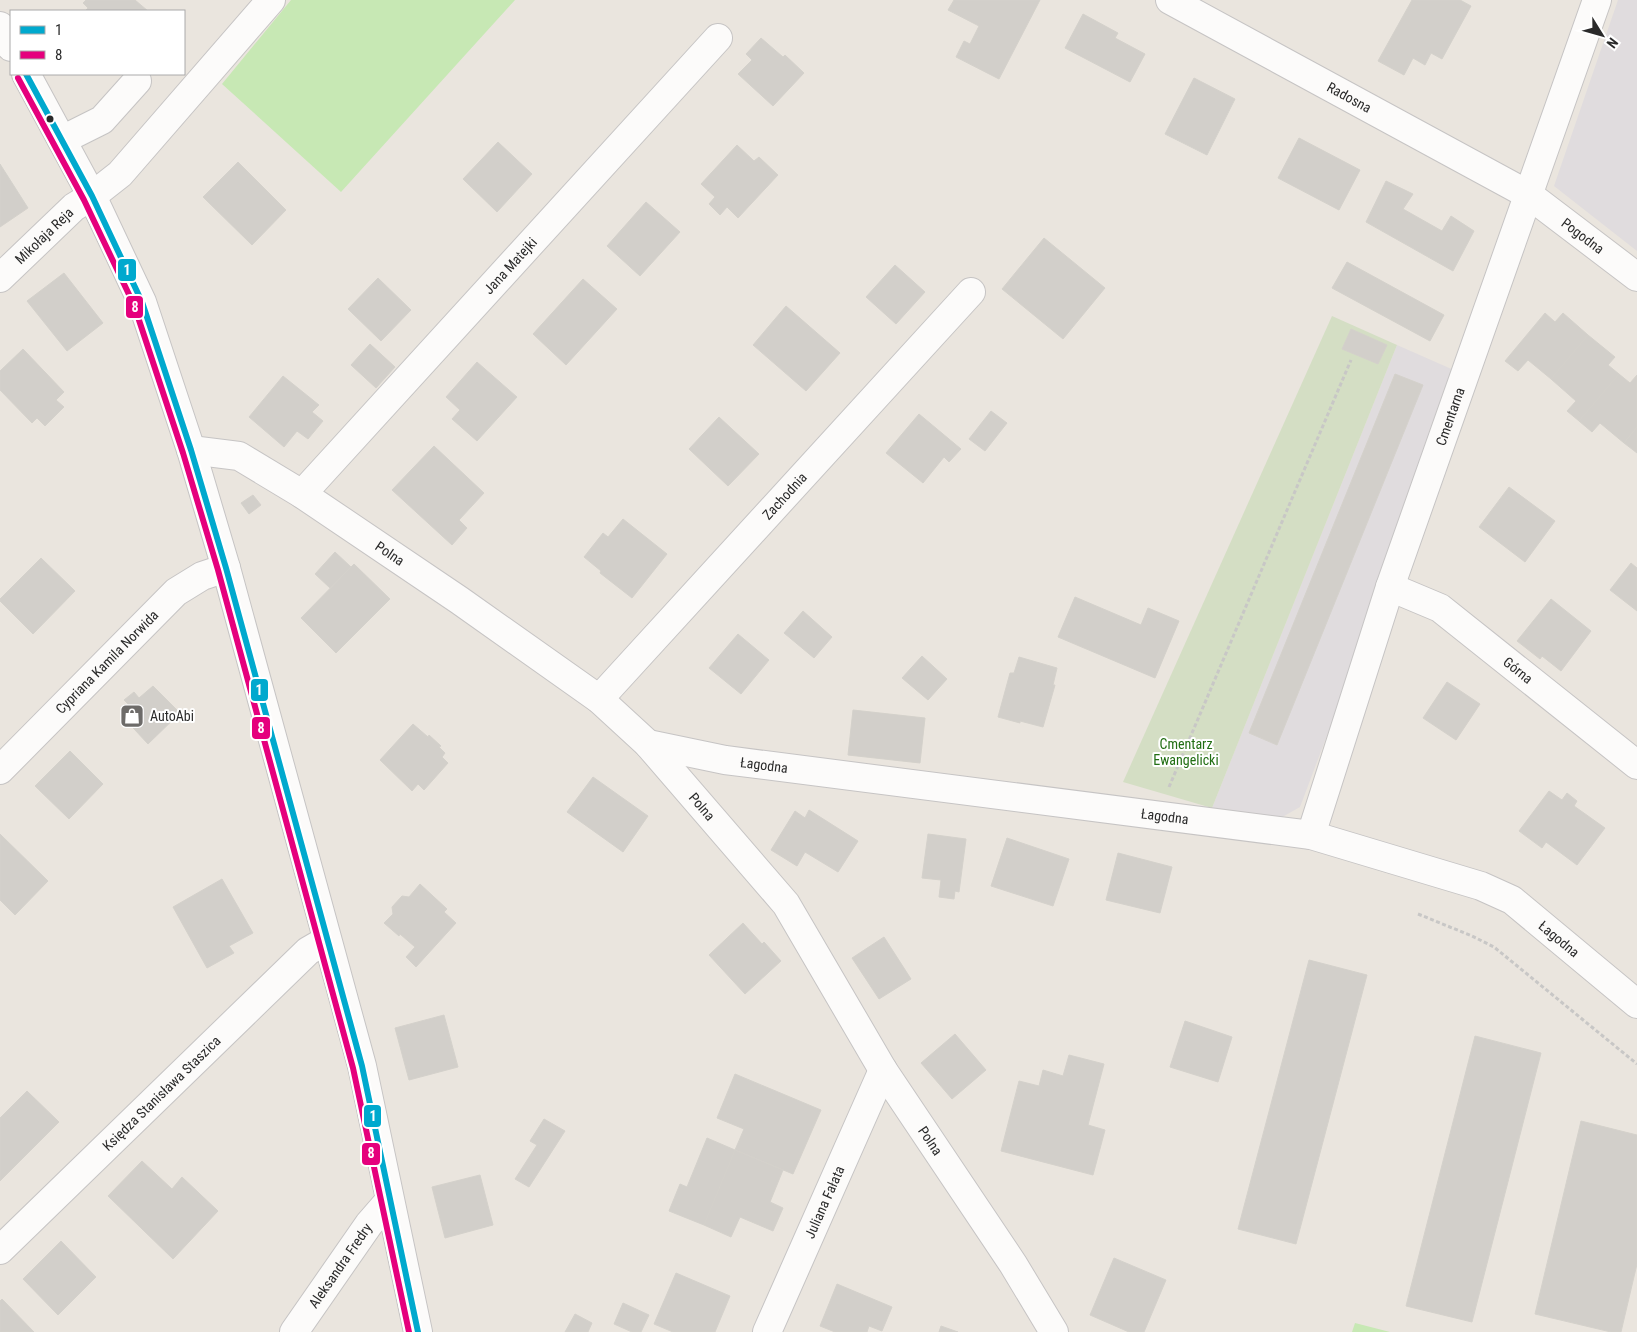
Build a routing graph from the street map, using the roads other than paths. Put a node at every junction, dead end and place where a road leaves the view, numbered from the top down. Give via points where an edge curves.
1 (271, 0) edge
2 (1170, 0) edge
3 (1597, 0) edge
4 (0, 26) edge
5 (718, 38) dead end
6 (10, 45) edge
7 (27, 75) edge
8 (137, 82) dead end
9 (62, 140) junction
10 (1529, 195) junction
11 (92, 196) junction
12 (1637, 277) edge
13 (0, 278) edge
14 (970, 292) dead end
15 (191, 450) junction
16 (302, 494) junction
17 (226, 568) junction
18 (1390, 587) junction
19 (599, 699) junction
20 (648, 744) junction
21 (1637, 765) edge
22 (0, 770) edge
23 (1311, 835) junction
24 (327, 940) junction
25 (1637, 1004) edge
26 (883, 1070) junction
27 (389, 1201) junction
28 (0, 1250) edge
29 (294, 1332) edge
30 (418, 1332) edge
31 (767, 1332) edge
32 (1054, 1332) edge

1 - 11 street, Mikołaja Reja via 120,174
2 - 10 street, Radosna
3 - 10 street, Cmentarna
4 - 6 street
5 - 16 street, Jana Matejki
7 - 9 street
8 - 9 street via 102,120
9 - 11 street
10 - 12 street, Pogodna
10 - 18 street, Cmentarna
11 - 13 street, Mikołaja Reja via 74,207
11 - 15 street via 142,302
14 - 19 street, Zachodnia
15 - 16 street, Polna via 239,456
15 - 17 street
16 - 19 street, Polna
17 - 22 street, Cypriana Kamila Norwida via 202,576 176,592
17 - 24 street
18 - 21 street, Górna via 1440,608
18 - 23 street, Cmentarna
19 - 20 street, Polna
20 - 23 street, Łagodna via 725,760
20 - 26 street, Polna via 786,904
23 - 25 street, Łagodna via 1481,886 1512,900
24 - 27 street via 362,1066
24 - 28 street, Księdza Stanisława Staszica via 308,951
26 - 31 street, Juliana Fałata
26 - 32 street, Polna via 1013,1264
27 - 29 street, Aleksandra Fredry via 369,1224
27 - 30 street

